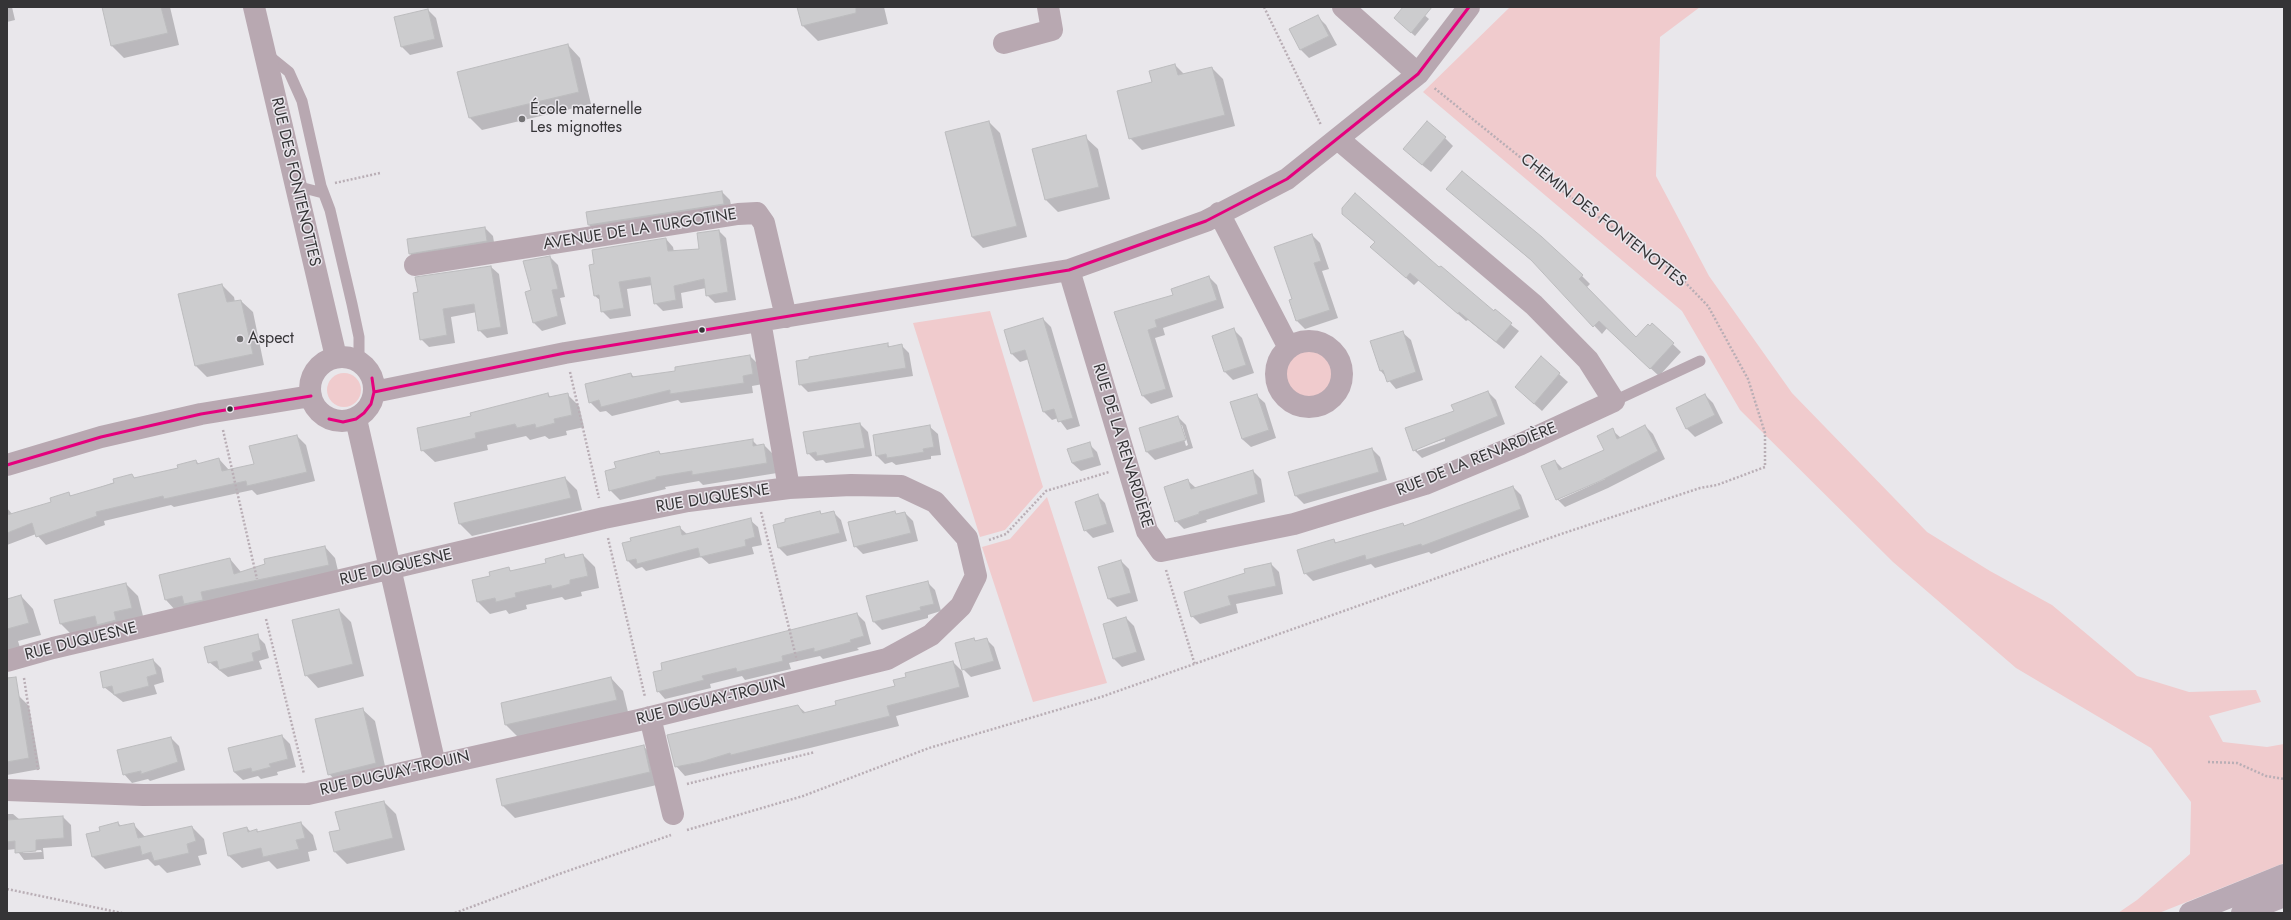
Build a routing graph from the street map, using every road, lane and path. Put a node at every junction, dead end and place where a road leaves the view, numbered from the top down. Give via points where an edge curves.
1 (254, 7) edge
2 (1048, 7) edge
3 (1264, 7) edge
4 (1343, 7) edge
5 (1469, 7) edge
6 (1004, 43) dead end
7 (264, 52) junction
8 (1418, 74) junction
9 (1334, 142) junction
10 (380, 173) dead end
11 (296, 186) junction
12 (322, 189) junction
13 (1219, 213) junction
14 (415, 265) dead end
15 (1070, 270) junction
16 (786, 317) junction
17 (760, 321) junction
18 (1289, 348) dead end
19 (336, 357) junction
20 (1700, 361) dead end
21 (359, 362) junction
22 (374, 392) junction
23 (311, 396) junction
24 (1614, 401) junction
25 (356, 419) junction
26 (7, 465) edge
27 (1128, 467) junction
28 (789, 488) junction
29 (756, 492) junction
30 (969, 547) junction
31 (1161, 551) junction
32 (390, 570) junction
33 (14, 659) edge
34 (1195, 665) junction
35 (802, 680) junction
36 (650, 717) junction
37 (815, 752) dead end
38 (2208, 762) dead end
39 (435, 765) junction
40 (2284, 779) edge
41 (667, 789) junction
42 (7, 790) edge
43 (42, 792) junction
44 (678, 826) junction
45 (2284, 876) edge
46 (7, 889) edge
47 (2284, 896) edge
48 (122, 913) edge
49 (455, 913) edge
50 (2190, 913) edge
51 (2242, 913) edge

1 - 7 street, RUE DES FONTENOTTES
2 - 6 street via 1052,30
3 - 9 path
4 - 8 street
5 - 8 street
7 - 11 street, RUE DES FONTENOTTES
7 - 12 lane via 289,72 302,102
8 - 9 street
8 - 34 path, CHEMIN DES FONTENOTTES via 1557,187 1676,273 1708,306 1748,379 1765,433 1766,467 1561,534
9 - 13 street via 1287,179
9 - 24 street via 1534,305 1588,360
10 - 12 path
11 - 12 lane
11 - 19 street, RUE DES FONTENOTTES
12 - 21 lane via 330,210 352,304 359,337
13 - 15 street via 1206,221
13 - 18 street
14 - 16 street, AVENUE DE LA TURGOTINE via 757,213 764,223
15 - 16 street
15 - 27 street, RUE DE LA RENARDIÈRE
16 - 17 street
17 - 22 street via 565,353
17 - 28 street
19 - 21 street via 347,357
19 - 23 street via 320,366 313,374
20 - 24 lane
21 - 22 street via 372,378
22 - 25 street via 371,404
23 - 25 street via 314,407 329,419 343,422
23 - 26 street via 201,414 101,437
24 - 31 street, RUE DE LA RENARDIÈRE via 1425,484 1294,524
25 - 32 street
27 - 30 path via 1046,491 1006,534
27 - 31 street, RUE DE LA RENARDIÈRE via 1146,531
28 - 29 street, RUE DUQUESNE
28 - 30 street, RUE DUGUAY-TROUIN via 901,486 935,502 967,538
29 - 32 street, RUE DUQUESNE via 688,501 604,518
29 - 35 path
30 - 35 street, RUE DUGUAY-TROUIN via 976,576 961,606 931,635 887,658
31 - 34 path
32 - 33 street, RUE DUQUESNE
32 - 39 street
33 - 43 path
34 - 44 path via 1101,697 929,748 803,796
35 - 36 street, RUE DUGUAY-TROUIN
36 - 39 street, RUE DUGUAY-TROUIN
36 - 41 street
37 - 41 path
38 - 40 path via 2237,763 2266,776
39 - 43 street, RUE DUGUAY-TROUIN via 308,794 143,795
41 - 44 street
42 - 43 street, RUE DUGUAY-TROUIN
44 - 49 path
45 - 50 main road
46 - 48 path
47 - 51 main road

